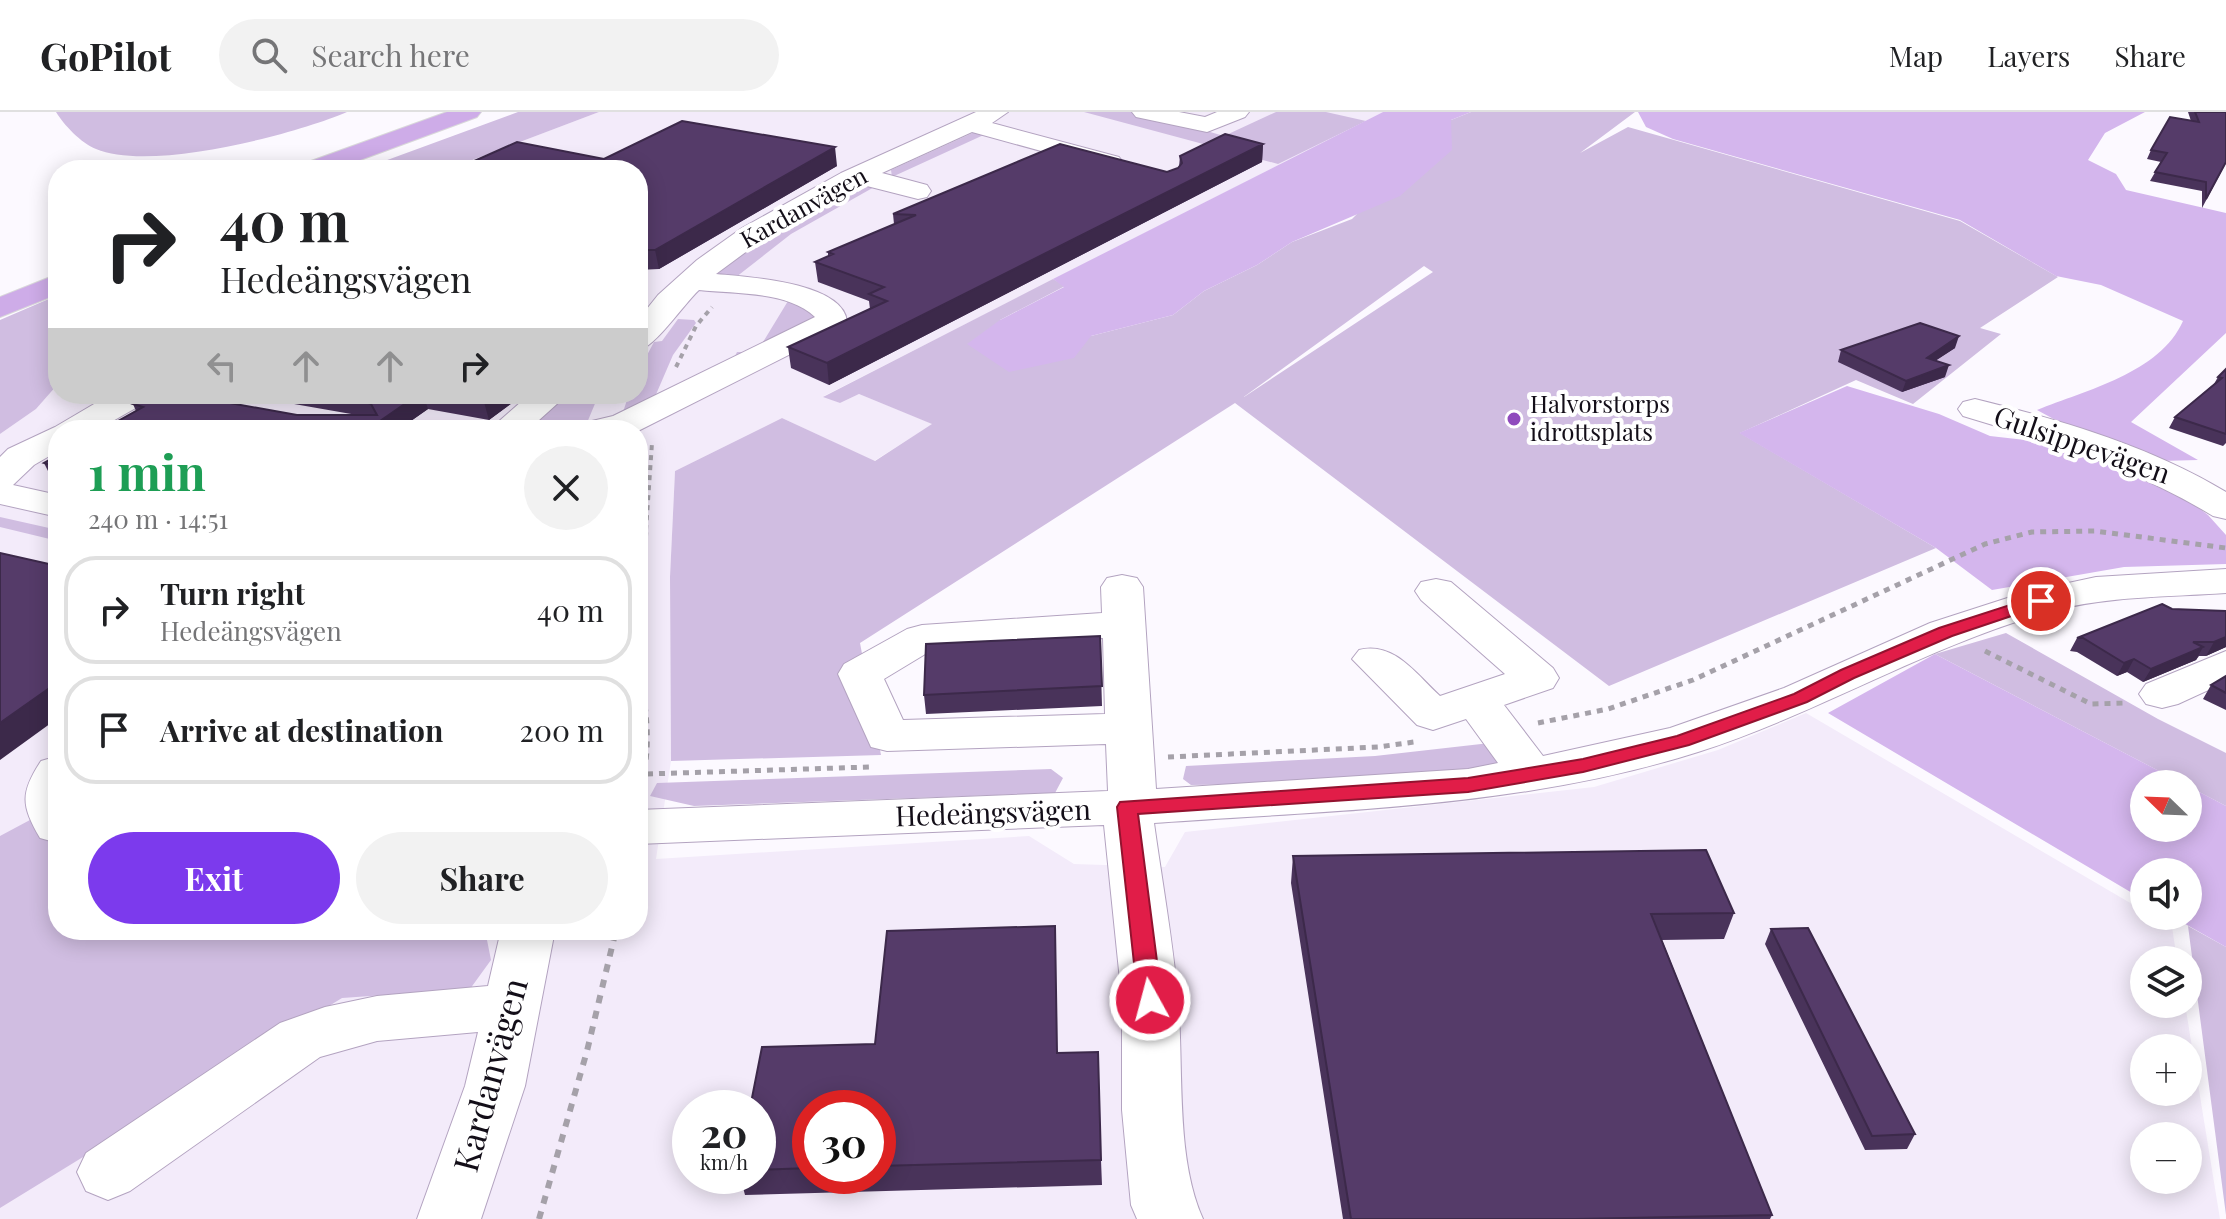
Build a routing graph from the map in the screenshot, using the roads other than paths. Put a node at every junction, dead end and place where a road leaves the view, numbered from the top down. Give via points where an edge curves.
1 (469, 112) edge
2 (490, 112) edge
3 (996, 112) edge
4 (1144, 112) edge
5 (1237, 112) edge
6 (970, 124) junction
7 (337, 160) edge
8 (359, 160) edge
9 (1138, 171) edge
10 (862, 176) junction
11 (918, 191) dead end
12 (48, 262) edge
13 (48, 272) edge
14 (0, 279) edge
15 (48, 281) edge
16 (685, 285) junction
17 (48, 287) edge
18 (648, 287) dead end
19 (0, 291) edge
20 (0, 299) edge
21 (0, 308) edge
22 (648, 326) edge
23 (118, 404) edge
24 (539, 404) edge
25 (1975, 409) dead end
26 (89, 420) edge
27 (519, 420) edge
28 (632, 420) edge
29 (48, 442) edge
30 (2226, 474) edge
31 (0, 477) edge
32 (2189, 483) junction
33 (0, 493) edge
34 (48, 504) edge
35 (2226, 508) edge
36 (2226, 581) edge
37 (1436, 591) dead end
38 (1374, 659) dead end
39 (2226, 665) edge
40 (2162, 694) road end
41 (1476, 700) junction
42 (1129, 728) junction
43 (1531, 774) junction
44 (1130, 807) junction
45 (648, 827) edge
46 (526, 940) edge
47 (512, 1007) junction
48 (108, 1172) dead end
49 (449, 1219) edge
50 (1171, 1219) edge

1 - 7 main road
2 - 8 main road
3 - 6 street, Kardanvägen
4 - 5 street via 1193,125
6 - 9 street
6 - 10 street, Kardanvägen
10 - 11 street
10 - 16 street, Kardanvägen via 770,222
12 - 14 main road
13 - 19 main road
15 - 20 main road
16 - 18 street
16 - 22 street, Kardanvägen
16 - 28 street via 790,293 830,311 831,321
17 - 21 main road
23 - 26 street
24 - 27 street
25 - 32 street, Gulsippevägen via 2077,438
29 - 31 street
30 - 32 street, Gulsippevägen
32 - 35 street, Gulsippevägen
33 - 34 street
36 - 43 street, Hedeängsvägen via 2096,589 2041,601 1945,632 1800,698 1682,741
37 - 41 street via 1537,678
38 - 41 street via 1433,715
39 - 40 street
41 - 43 street
42 - 42 street via 1123,606 922,638 860,674 887,736
42 - 44 street
43 - 44 street, Hedeängsvägen via 1359,794
44 - 45 street, Hedeängsvägen
44 - 50 street via 1150,1000 1152,1110 1163,1205
46 - 47 street, Kardanvägen
47 - 48 street via 324,1029 300,1040
47 - 49 street, Kardanvägen via 495,1086

